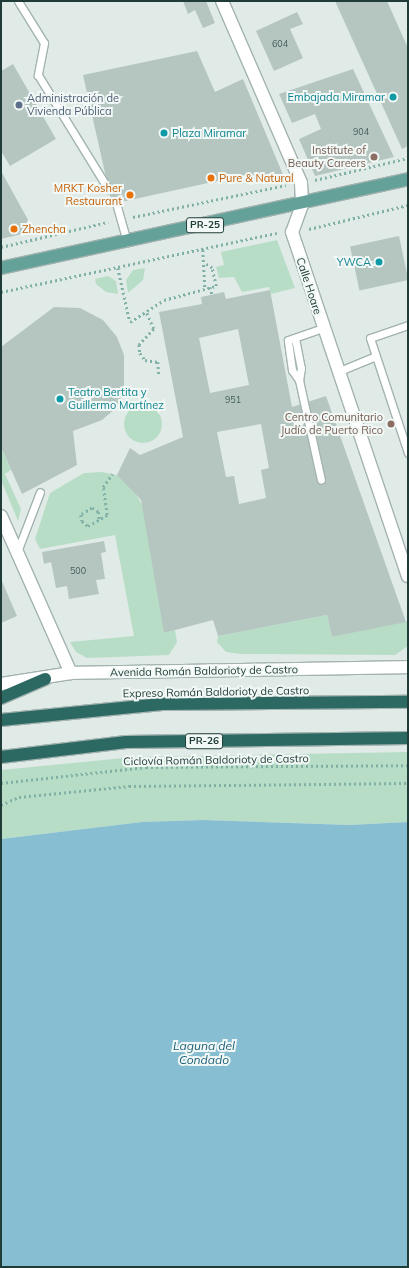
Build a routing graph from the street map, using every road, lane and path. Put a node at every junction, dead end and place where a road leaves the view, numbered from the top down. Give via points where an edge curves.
1 (18, 1) edge
2 (222, 1) edge
3 (408, 158) edge
4 (408, 179) edge
5 (301, 182) junction
6 (108, 189) dead end
7 (116, 203) dead end
8 (302, 205) junction
9 (408, 205) edge
10 (121, 219) junction
11 (293, 228) junction
12 (127, 242) junction
13 (1, 247) edge
14 (203, 250) junction
15 (206, 264) junction
16 (1, 268) edge
17 (118, 268) junction
18 (210, 287) junction
19 (205, 288) junction
20 (1, 292) edge
21 (212, 294) dead end
22 (147, 313) junction
23 (408, 325) edge
24 (322, 328) junction
25 (376, 356) junction
26 (337, 372) junction
27 (159, 375) dead end
28 (408, 453) edge
29 (112, 474) dead end
30 (321, 480) dead end
31 (40, 492) dead end
32 (1, 516) edge
33 (99, 519) junction
34 (17, 552) junction
35 (408, 576) edge
36 (408, 667) edge
37 (71, 673) junction
38 (45, 679) junction
39 (1, 684) edge
40 (1, 698) edge
41 (408, 702) edge
42 (1, 720) edge
43 (408, 738) edge
44 (1, 757) edge
45 (408, 765) edge
46 (1, 783) edge
47 (408, 783) edge
48 (1, 805) edge

1 - 6 lane via 44,43 38,75
2 - 5 street
3 - 5 path
4 - 8 main road, PR-25
5 - 8 street
5 - 10 path
7 - 10 lane
8 - 11 street
8 - 12 main road, PR-25
9 - 11 path via 305,230
10 - 12 lane
10 - 13 path
11 - 14 path
11 - 24 street, Calle Hoare
12 - 16 main road, PR-25
14 - 15 path
14 - 17 path
15 - 18 path via 212,268 216,286
15 - 19 path via 201,269
17 - 20 path
17 - 22 path via 130,322
18 - 19 path
18 - 21 path
19 - 22 path via 164,300
22 - 27 path via 154,329 139,345 140,353 145,360 158,362
23 - 25 lane via 370,338
24 - 26 street, Calle Hoare
24 - 30 lane via 288,340 286,346 292,370 300,380
25 - 26 lane
25 - 28 lane
26 - 35 street, Calle Hoare
29 - 33 path via 104,488 107,515
31 - 34 lane
32 - 34 street
33 - 33 path via 88,526 82,522 81,514 92,508 98,512
34 - 37 street
36 - 37 street, Avenida Román Baldorioty de Castro
37 - 38 street, Avenida Román Baldorioty de Castro
38 - 39 street, Avenida Román Baldorioty de Castro
38 - 40 highway
41 - 42 highway, Expreso Román Baldorioty de Castro via 162,704
43 - 44 highway, PR-26 via 126,742
45 - 46 path, Ciclovía Román Baldorioty de Castro via 146,767
47 - 48 path via 129,786 19,797

